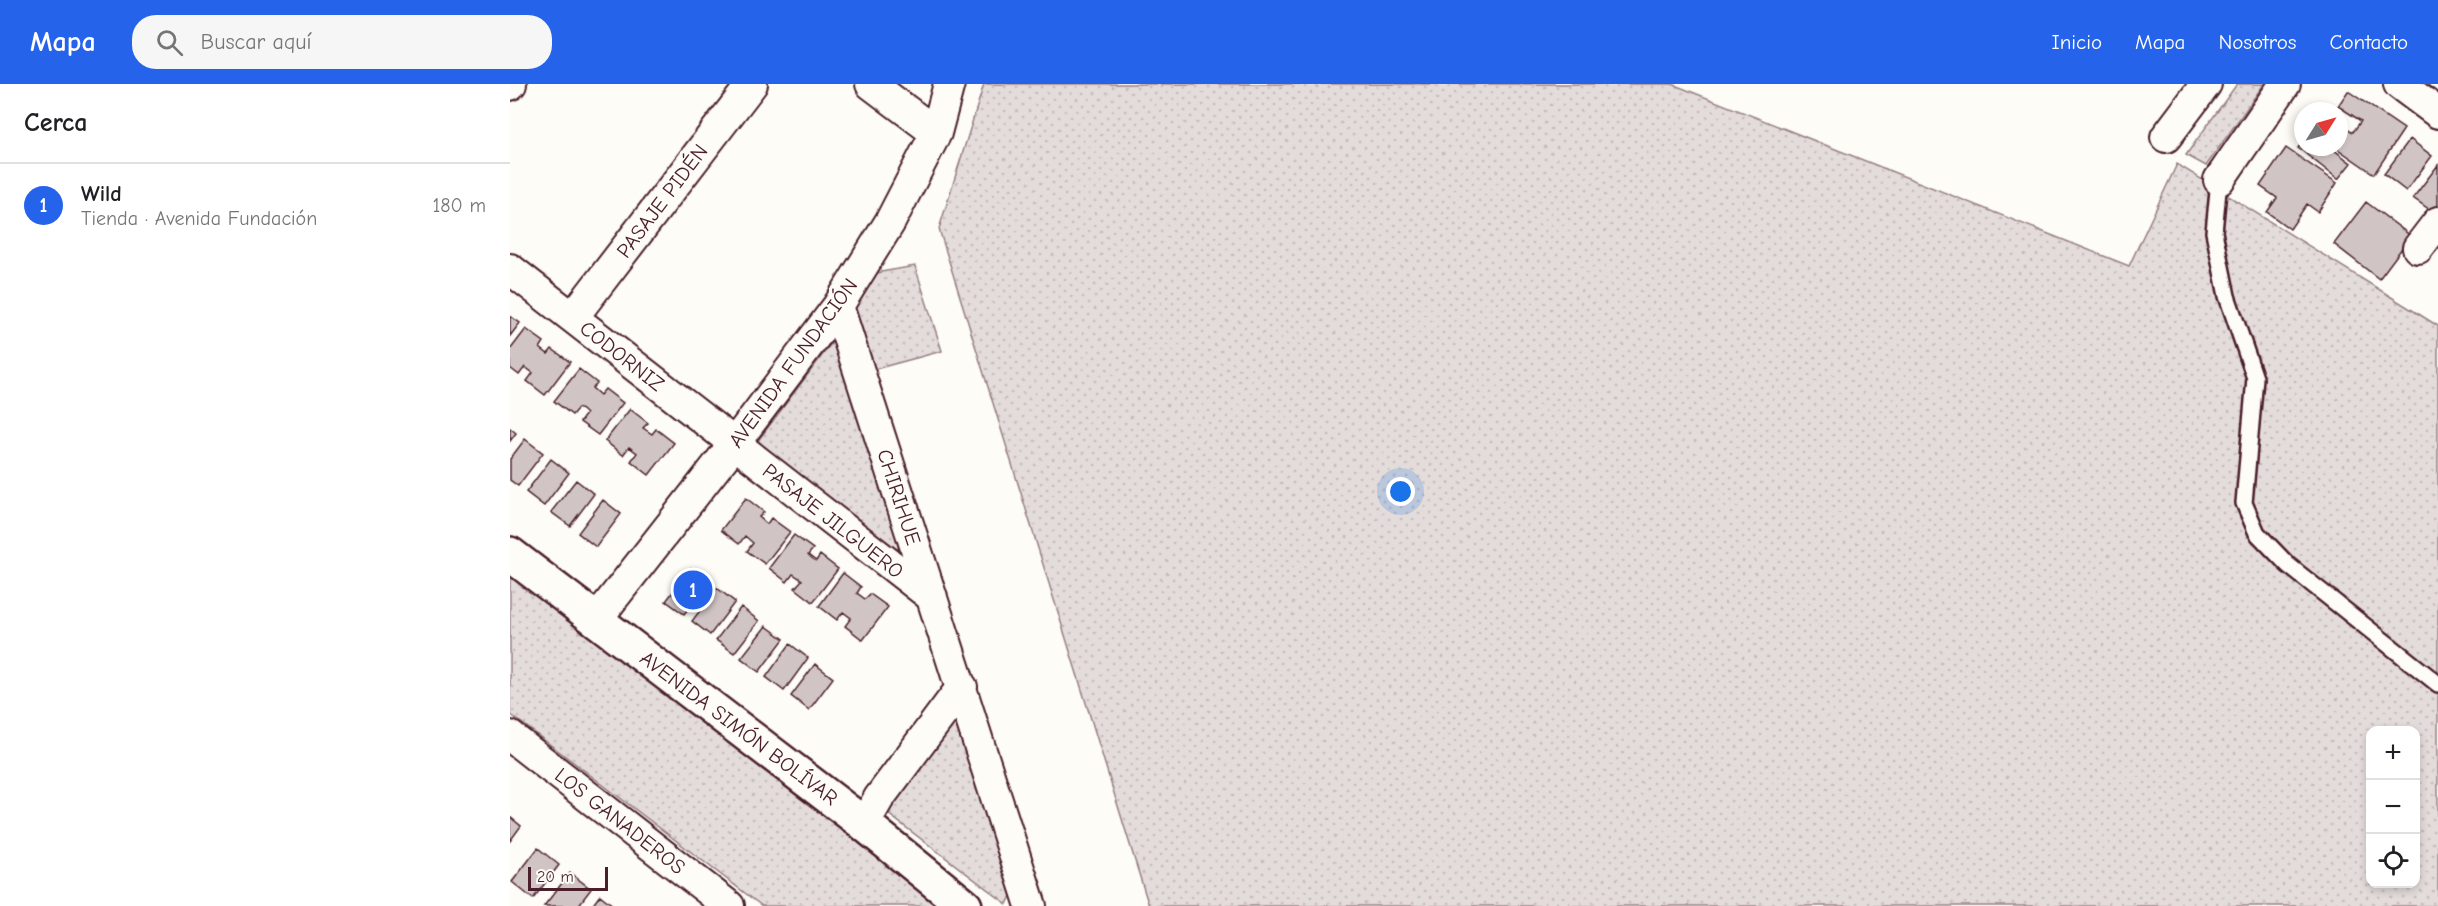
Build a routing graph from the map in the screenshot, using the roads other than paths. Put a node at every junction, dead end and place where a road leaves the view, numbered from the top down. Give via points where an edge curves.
1 (752, 84) edge
2 (871, 84) edge
3 (949, 84) edge
4 (2206, 84) edge
5 (2285, 84) edge
6 (2399, 84) edge
7 (2438, 113) edge
8 (936, 133) junction
9 (2166, 137) dead end
10 (2219, 180) joint
11 (2438, 222) edge
12 (2418, 248) dead end
13 (510, 269) edge
14 (838, 306) junction
15 (573, 317) junction
16 (734, 444) junction
17 (510, 554) edge
18 (932, 597) junction
19 (596, 620) junction
20 (2438, 684) edge
21 (962, 687) junction
22 (510, 736) edge
23 (864, 824) junction
24 (729, 906) edge
25 (965, 906) edge
26 (1031, 906) edge

1 - 15 street, PASAJE PIDÉN
2 - 8 street
3 - 8 street, AVENIDA FUNDACIÓN
4 - 9 street
5 - 10 street
6 - 7 street
8 - 14 street, AVENIDA FUNDACIÓN via 890,222
10 - 20 lane via 2214,232 2228,296 2255,378 2244,503 2257,532 2289,565
11 - 12 street
13 - 15 street, CODORNIZ
14 - 16 street, AVENIDA FUNDACIÓN
14 - 18 street, CHIRIHUE
15 - 16 street, CODORNIZ
16 - 18 street, PASAJE JILGUERO
16 - 19 street, AVENIDA FUNDACIÓN
17 - 19 street, AVENIDA SIMÓN BOLÍVAR
18 - 21 street, CHIRIHUE
19 - 23 street, AVENIDA SIMÓN BOLÍVAR
21 - 23 street
21 - 26 street, CHIRIHUE
22 - 24 street, LOS GANADEROS
23 - 25 street, AVENIDA SIMÓN BOLÍVAR

